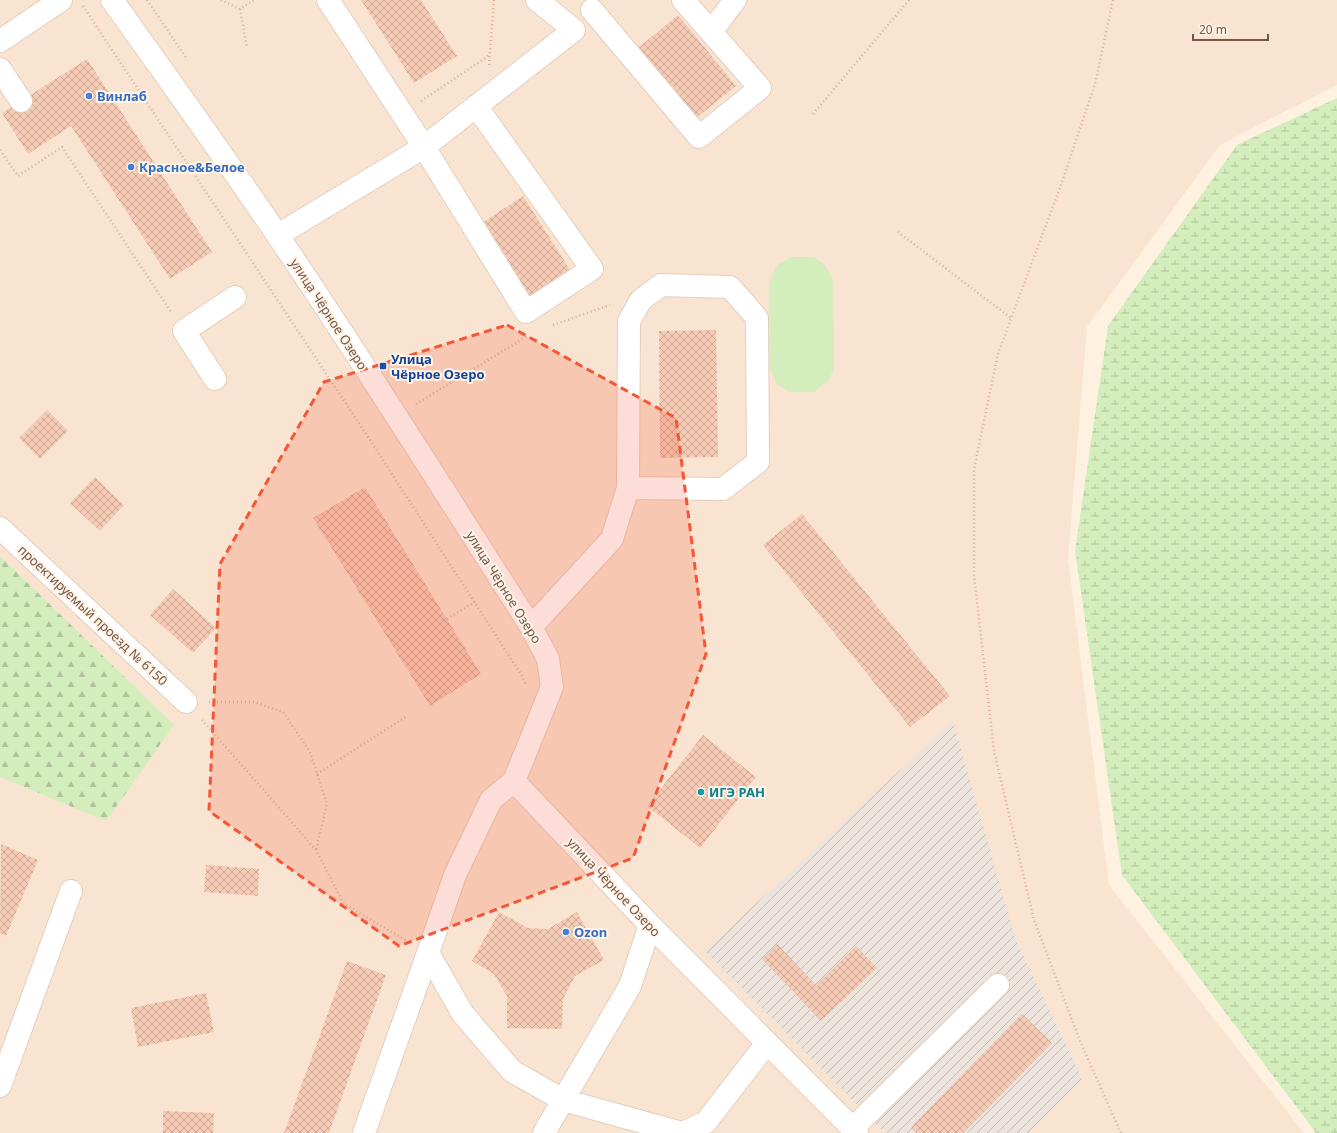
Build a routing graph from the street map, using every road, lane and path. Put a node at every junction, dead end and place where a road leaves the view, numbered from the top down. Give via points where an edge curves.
1 (61, 0) edge
2 (79, 0) edge
3 (112, 0) edge
4 (221, 0) edge
5 (254, 0) edge
6 (328, 0) edge
7 (494, 0) edge
8 (537, 0) edge
9 (683, 0) edge
10 (735, 0) edge
11 (908, 0) edge
12 (1113, 0) edge
13 (596, 5) edge
14 (240, 9) junction
15 (574, 30) junction
16 (711, 32) junction
17 (0, 41) edge
18 (246, 48) dead end
19 (490, 55) junction
20 (0, 69) edge
21 (21, 101) dead end
22 (482, 102) junction
23 (402, 114) junction
24 (813, 114) dead end
25 (424, 147) junction
26 (0, 150) edge
27 (898, 232) dead end
28 (278, 235) junction
29 (235, 297) dead end
30 (641, 300) junction
31 (1011, 318) junction
32 (552, 326) dead end
33 (184, 331) junction
34 (532, 334) dead end
35 (215, 378) dead end
36 (412, 406) dead end
37 (628, 488) junction
38 (0, 528) edge
39 (475, 602) junction
40 (447, 619) dead end
41 (531, 627) junction
42 (526, 686) dead end
43 (186, 702) junction
44 (407, 716) dead end
45 (317, 774) junction
46 (514, 781) junction
47 (316, 850) junction
48 (71, 891) dead end
49 (650, 925) junction
50 (428, 953) junction
51 (998, 984) dead end
52 (767, 1043) junction
53 (0, 1086) edge
54 (563, 1100) junction
55 (854, 1131) edge
56 (364, 1133) edge
57 (544, 1133) edge
58 (682, 1133) edge
59 (1121, 1133) edge

1 - 17 street
2 - 39 path
3 - 28 street, улица Чёрное Озеро
4 - 14 path
5 - 14 path
6 - 23 street
7 - 19 path
8 - 15 street
9 - 16 street
10 - 16 street
11 - 24 path
12 - 31 path via 1095,84 1062,182
13 - 15 street
13 - 16 street via 699,137 760,88
14 - 18 path
15 - 22 street
19 - 22 path
19 - 23 path
20 - 21 street
22 - 25 street
22 - 25 street via 592,269 526,312
23 - 25 street
25 - 28 street
26 - 33 path via 18,176 62,147
27 - 31 path
28 - 41 street, улица Чёрное Озеро
29 - 33 street
30 - 32 path via 606,306
30 - 37 street via 629,321
30 - 37 street via 661,285 730,287 757,318 758,462 723,489
31 - 59 path via 998,354 974,469 974,575 994,751 1034,920 1080,1041
33 - 35 street
34 - 36 path
37 - 41 street via 612,539
38 - 43 street, проектируемый проезд № 6150
39 - 40 path
39 - 42 path
41 - 46 street, улица Чёрное Озеро via 548,659 552,687
43 - 45 path via 254,702 283,712 310,752
43 - 47 path
44 - 45 path
45 - 47 path via 327,804
46 - 49 street, улица Чёрное Озеро
46 - 50 street via 491,800 456,875
47 - 50 path via 344,904
48 - 53 street
49 - 52 street, улица Чёрное Озеро
49 - 54 street via 630,986
50 - 54 street via 464,1014 512,1070
50 - 56 street
51 - 55 street
52 - 55 street, улица Чёрное Озеро
52 - 58 street via 706,1122
54 - 57 street
54 - 58 street

